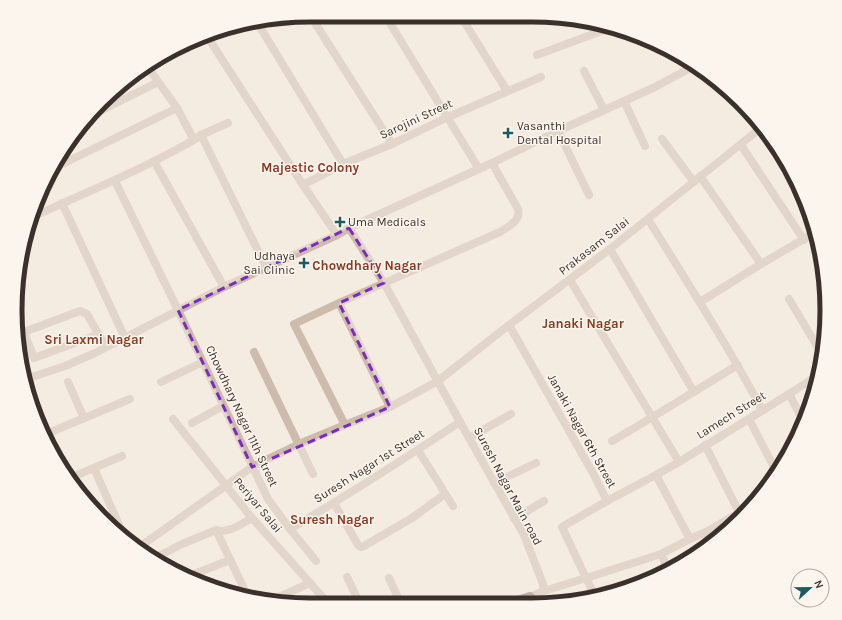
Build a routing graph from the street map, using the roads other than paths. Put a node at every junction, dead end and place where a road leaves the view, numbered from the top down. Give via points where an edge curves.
1 (314, 22) edge
2 (389, 22) edge
3 (464, 22) edge
4 (260, 27) edge
5 (602, 31) edge
6 (210, 40) edge
7 (537, 55) dead end
8 (689, 69) edge
9 (150, 71) edge
10 (584, 71) dead end
11 (541, 77) dead end
12 (158, 82) junction
13 (507, 91) junction
14 (624, 101) junction
15 (177, 108) junction
16 (103, 110) edge
17 (604, 110) junction
18 (448, 117) junction
19 (228, 123) dead end
20 (558, 131) junction
21 (757, 131) edge
22 (197, 138) junction
23 (662, 139) dead end
24 (392, 144) junction
25 (741, 145) junction
26 (645, 146) dead end
27 (154, 161) junction
28 (492, 163) junction
29 (62, 164) edge
30 (343, 164) junction
31 (479, 169) junction
32 (697, 179) junction
33 (115, 181) junction
34 (303, 185) junction
35 (589, 195) dead end
36 (62, 203) junction
37 (38, 216) edge
38 (648, 219) junction
39 (349, 228) junction
40 (337, 234) junction
41 (810, 236) edge
42 (804, 240) junction
43 (610, 250) junction
44 (761, 264) junction
45 (266, 267) junction
46 (570, 280) junction
47 (384, 284) junction
48 (224, 287) junction
49 (789, 299) dead end
50 (700, 302) junction
51 (339, 303) junction
52 (178, 310) junction
53 (509, 325) junction
54 (99, 334) junction
55 (125, 338) junction
56 (106, 347) junction
57 (818, 348) edge
58 (254, 352) dead end
59 (202, 362) junction
60 (738, 365) junction
61 (30, 378) edge
62 (811, 379) edge
63 (438, 381) junction
64 (68, 382) dead end
65 (161, 382) dead end
66 (694, 392) junction
67 (789, 394) junction
68 (130, 399) dead end
69 (223, 406) junction
70 (390, 407) junction
71 (762, 410) junction
72 (511, 414) dead end
73 (800, 415) edge
74 (84, 418) junction
75 (653, 418) junction
76 (173, 419) dead end
77 (749, 419) junction
78 (460, 422) junction
79 (192, 424) dead end
80 (345, 425) junction
81 (50, 432) edge
82 (469, 438) junction
83 (612, 441) dead end
84 (299, 444) junction
85 (705, 445) junction
86 (418, 450) junction
87 (122, 456) dead end
88 (679, 462) junction
89 (536, 463) dead end
90 (773, 466) edge
91 (252, 467) junction
92 (94, 468) junction
93 (313, 474) dead end
94 (656, 475) junction
95 (75, 476) edge
96 (494, 483) junction
97 (225, 486) junction
98 (445, 494) junction
99 (544, 501) dead end
100 (607, 501) junction
101 (334, 503) junction
102 (452, 506) dead end
103 (739, 512) edge
104 (736, 514) edge
105 (252, 518) junction
106 (514, 519) junction
107 (120, 527) edge
108 (290, 529) junction
109 (216, 530) junction
110 (706, 532) junction
111 (708, 537) edge
112 (690, 539) junction
113 (143, 544) edge
114 (661, 554) junction
115 (160, 555) edge
116 (230, 560) junction
117 (316, 561) dead end
118 (666, 564) edge
119 (195, 574) edge
120 (347, 578) dead end
121 (389, 578) dead end
122 (586, 578) junction
123 (310, 583) junction
124 (245, 590) edge
125 (544, 591) junction
126 (593, 591) edge
127 (280, 596) edge
128 (323, 598) edge
129 (357, 598) edge
130 (398, 598) edge
131 (534, 598) edge

1 - 24 street
2 - 18 street
3 - 13 street
4 - 30 street
5 - 7 street
6 - 34 street
8 - 14 street
9 - 12 street
10 - 17 street
11 - 13 street, Sarojini Street
12 - 15 street
12 - 16 street
13 - 18 street, Sarojini Street
14 - 17 street
14 - 26 street
15 - 22 street
15 - 29 street
17 - 20 street
18 - 24 street, Sarojini Street
18 - 31 street
19 - 22 street
20 - 28 street
20 - 35 street
21 - 25 street, Prakasam Salai
22 - 27 street
22 - 45 street
23 - 32 street
24 - 30 street, Sarojini Street
25 - 32 street, Prakasam Salai
25 - 42 street
27 - 33 street
27 - 48 street
28 - 31 street
28 - 47 street via 518,209 518,218 500,232
30 - 34 street, Sarojini Street
31 - 39 street
32 - 38 street, Prakasam Salai
32 - 44 street
33 - 36 street
33 - 52 street, Chowdhary Nagar 11th Street
34 - 40 street
36 - 37 street
36 - 55 street
38 - 43 street, Prakasam Salai
38 - 50 street
39 - 40 street
39 - 47 street, Suresh Nagar Main road
40 - 45 street
41 - 42 street
42 - 44 street
43 - 46 street, Prakasam Salai
43 - 66 street
44 - 50 street
45 - 48 street
46 - 53 street, Prakasam Salai
46 - 75 street
47 - 51 street
47 - 63 street, Suresh Nagar Main road
48 - 52 street
49 - 57 street
50 - 60 street
51 - 70 street
51 - 80 street via 294,324
52 - 55 street
52 - 59 street, Chowdhary Nagar 11th Street
53 - 63 street, Prakasam Salai
53 - 100 street, Janaki Nagar 6th Street
54 - 54 street via 87,314 80,312 24,332 34,358
54 - 56 street
55 - 56 street
56 - 61 street via 65,366
58 - 84 street
59 - 65 street
59 - 69 street, Chowdhary Nagar 11th Street
60 - 66 street
60 - 71 street
62 - 67 street, Lamech Street
63 - 70 street, Prakasam Salai
63 - 78 street, Suresh Nagar Main road
64 - 74 street
66 - 75 street
67 - 71 street, Lamech Street
67 - 73 street
68 - 74 street
69 - 79 street
69 - 91 street, Chowdhary Nagar 11th Street
70 - 80 street, Prakasam Salai
71 - 77 street, Lamech Street
72 - 82 street
74 - 81 street
75 - 83 street
75 - 88 street
76 - 97 street, Periyar Salai
77 - 85 street, Lamech Street
77 - 90 street
78 - 82 street, Suresh Nagar Main road
78 - 86 street, Suresh Nagar 1st Street
80 - 84 street, Prakasam Salai
82 - 96 street, Suresh Nagar Main road
84 - 91 street, Prakasam Salai
84 - 93 street
85 - 88 street, Lamech Street
85 - 103 street
86 - 98 street
86 - 101 street, Suresh Nagar 1st Street
87 - 92 street
88 - 94 street, Lamech Street
89 - 96 street
91 - 97 street, Prakasam Salai
91 - 108 street, Chowdhary Nagar 11th Street via 268,499
92 - 95 street
92 - 107 street
94 - 100 street, Janaki Nagar 6th Street
94 - 112 street
96 - 106 street, Suresh Nagar Main road
97 - 105 street, Periyar Salai
97 - 113 street, Prakasam Salai
98 - 101 street via 412,518 361,547 358,546
98 - 102 street
99 - 106 street
100 - 122 street via 562,527
101 - 108 street, Suresh Nagar 1st Street
104 - 110 street
105 - 109 street via 233,528
105 - 123 street, Periyar Salai
106 - 125 street, Suresh Nagar Main road via 524,535
108 - 117 street, Chowdhary Nagar 11th Street
109 - 115 street
109 - 116 street
110 - 111 street
110 - 112 street
112 - 114 street
114 - 118 street
114 - 122 street
116 - 119 street
116 - 124 street
120 - 129 street
121 - 130 street
122 - 125 street
122 - 126 street
123 - 127 street
123 - 128 street, Periyar Salai
125 - 131 street

